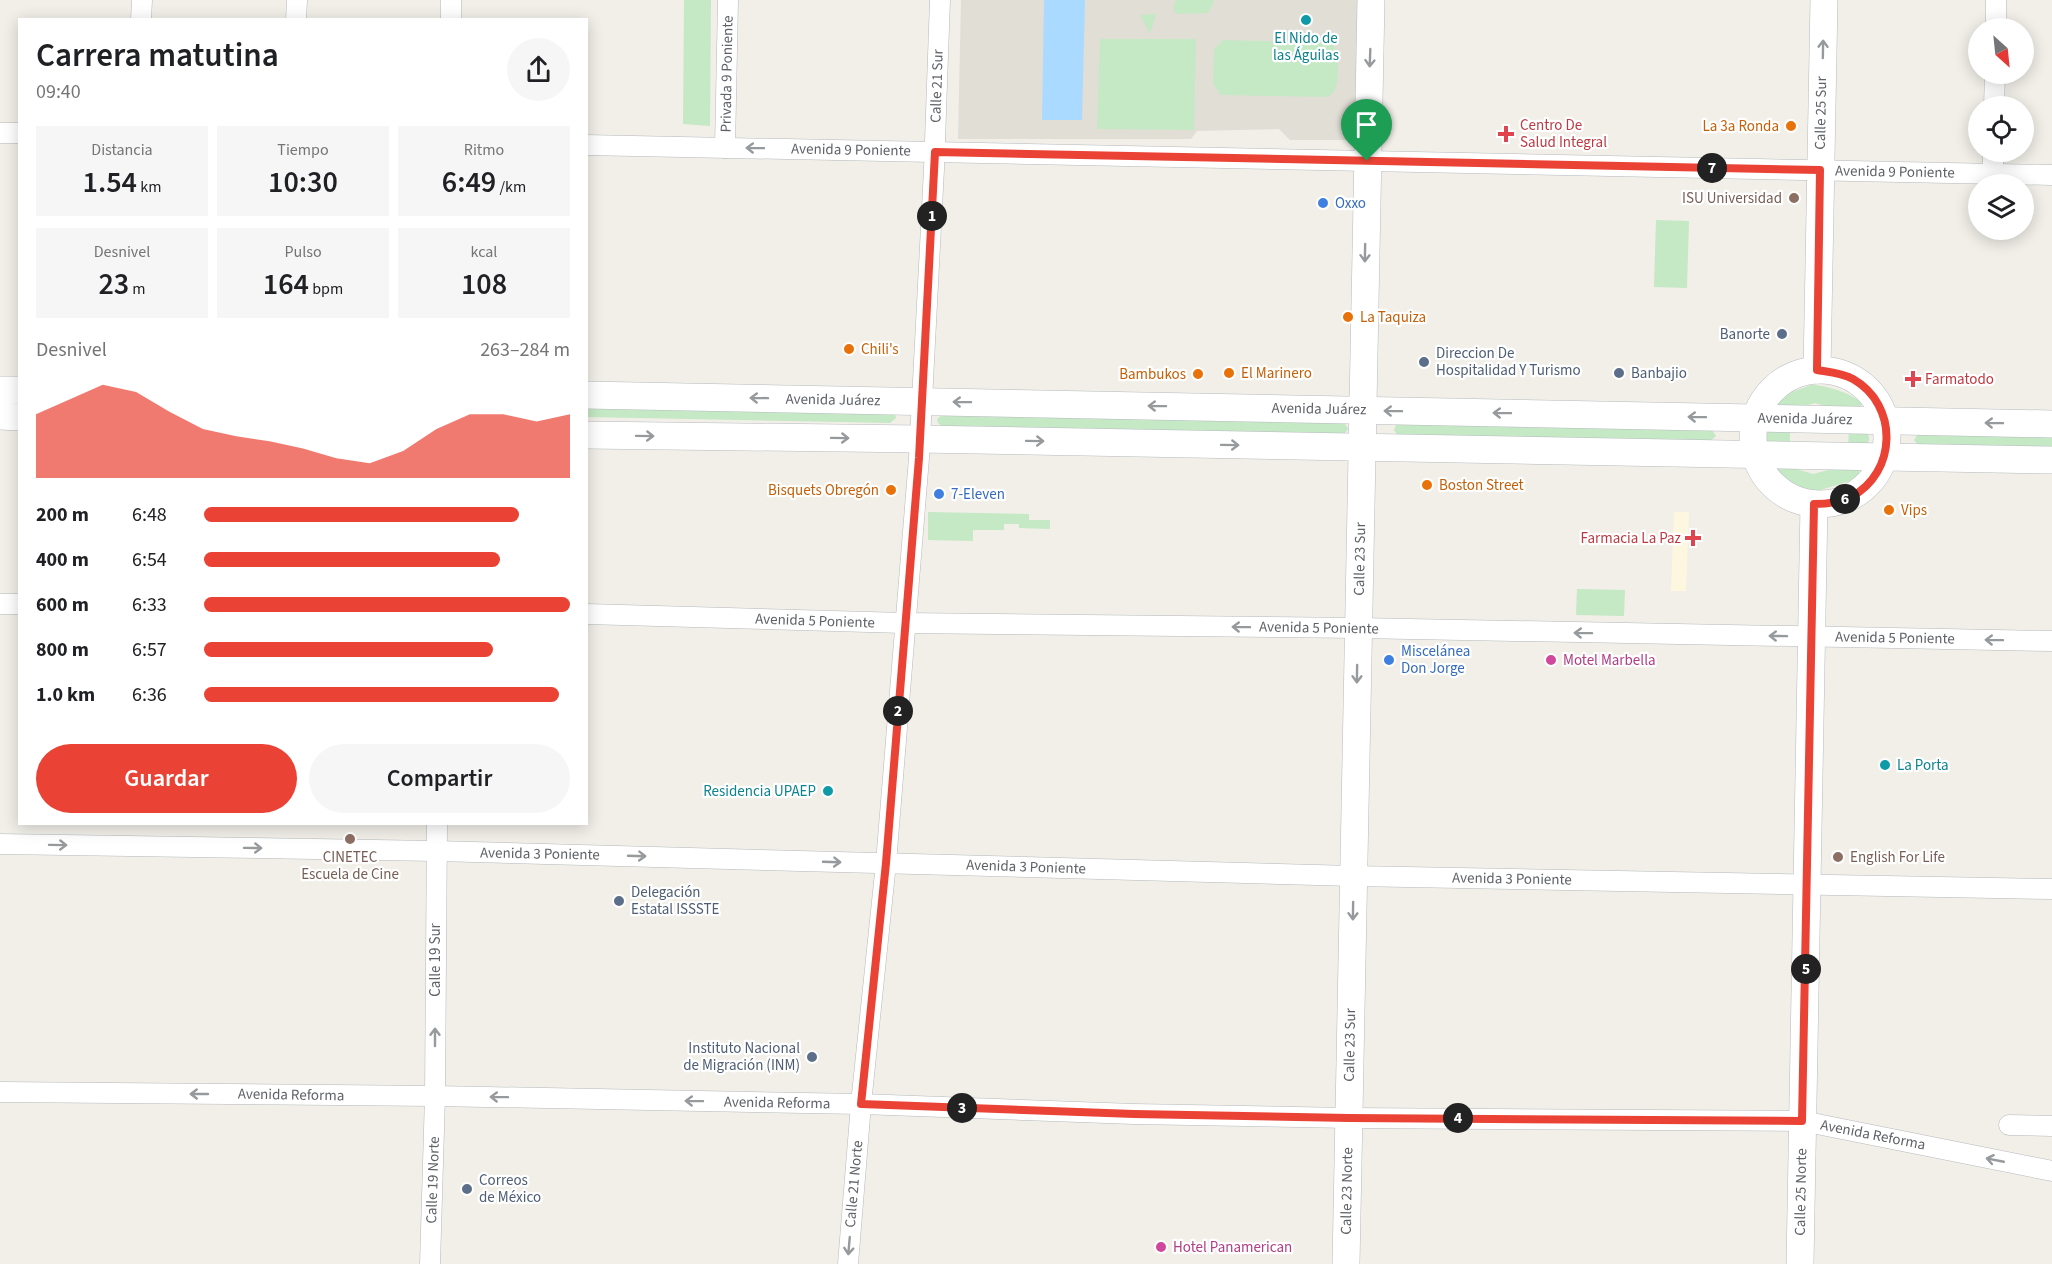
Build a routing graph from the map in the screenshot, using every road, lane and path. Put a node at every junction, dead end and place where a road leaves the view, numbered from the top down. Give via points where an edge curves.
1 (142, 0) edge
2 (297, 0) edge
3 (451, 0) edge
4 (728, 0) edge
5 (940, 0) edge
6 (1371, 0) edge
7 (1824, 0) edge
8 (1996, 0) edge
9 (141, 18) edge
10 (296, 18) edge
11 (451, 18) edge
12 (1996, 18) edge
13 (0, 133) edge
14 (18, 133) edge
15 (588, 145) edge
16 (725, 148) junction
17 (935, 152) junction
18 (1367, 161) junction
19 (1994, 162) edge
20 (1820, 170) junction
21 (1993, 174) joint
22 (2034, 175) edge
23 (2052, 175) edge
24 (1817, 370) junction
25 (0, 390) edge
26 (18, 390) edge
27 (588, 394) edge
28 (923, 401) junction
29 (1362, 410) junction
30 (0, 416) edge
31 (18, 417) edge
32 (1755, 418) junction
33 (1885, 421) junction
34 (2052, 424) edge
35 (588, 435) edge
36 (920, 439) junction
37 (1362, 448) junction
38 (1755, 455) junction
39 (1884, 457) junction
40 (2052, 460) edge
41 (1814, 504) junction
42 (0, 604) edge
43 (18, 604) edge
44 (588, 614) edge
45 (904, 623) junction
46 (1358, 628) junction
47 (1812, 637) junction
48 (2052, 641) edge
49 (436, 825) edge
50 (0, 844) edge
51 (436, 851) junction
52 (886, 863) junction
53 (1353, 876) junction
54 (1808, 884) junction
55 (2052, 889) edge
56 (0, 1092) edge
57 (435, 1096) junction
58 (861, 1104) junction
59 (1349, 1118) junction
60 (1802, 1121) junction
61 (2009, 1125) dead end
62 (2052, 1126) edge
63 (2052, 1172) edge
64 (430, 1264) edge
65 (848, 1264) edge
66 (1346, 1264) edge
67 (1800, 1264) edge

1 - 9 street
2 - 10 street
3 - 11 street
4 - 16 street, Privada 9 Poniente
5 - 17 street, Calle 21 Sur
6 -> 18 main road, Calle 23 Sur
20 -> 7 main road, Calle 25 Sur
8 - 12 street
13 - 14 street
15 - 16 street, Avenida 9 Poniente
17 -> 16 street, Avenida 9 Poniente
17 - 18 street, Avenida 9 Poniente
17 - 28 street, Calle 21 Sur
18 - 20 street, Avenida 9 Poniente
18 -> 29 main road, Calle 23 Sur
19 - 21 street
20 - 21 street, Avenida 9 Poniente
20 - 24 main road, Calle 25 Sur
22 - 23 street, Avenida 9 Poniente
24 - 32 main road via 1779,385 1764,400
24 - 33 main road via 1852,378 1867,389
25 - 26 main road
28 -> 27 main road, Avenida Juárez
29 -> 28 main road, Avenida Juárez
28 - 36 street, Calle 21 Sur
32 -> 29 main road, Avenida Juárez
29 - 37 main road, Calle 23 Sur
30 - 31 main road
32 - 33 main road, Avenida Juárez
32 - 38 main road
34 -> 33 main road, Avenida Juárez
33 - 39 main road
35 -> 36 main road
36 -> 37 main road
36 - 45 street, Calle 21 Sur
37 - 38 main road
37 - 46 main road, Calle 23 Sur
38 - 39 main road
38 - 41 main road via 1768,480 1781,492
39 - 40 main road
39 - 41 main road via 1865,487 1850,498
41 - 47 main road
42 - 43 street
44 - 45 street, Avenida 5 Poniente
46 -> 45 street, Avenida 5 Poniente
45 - 52 street, Calle 21 Sur
47 -> 46 street, Avenida 5 Poniente
46 -> 53 main road, Calle 23 Sur
48 -> 47 street, Avenida 5 Poniente
47 - 54 main road
49 - 51 street, Calle 19 Sur
50 -> 51 street, Avenida 3 Poniente
51 -> 52 street, Avenida 3 Poniente
57 -> 51 street, Calle 19 Sur
52 - 53 street, Avenida 3 Poniente
52 - 58 street, Calle 21 Sur
53 - 54 street, Avenida 3 Poniente
53 -> 59 main road, Calle 23 Sur
54 - 55 street, Avenida 3 Poniente
54 - 60 main road
57 -> 56 street, Avenida Reforma
58 -> 57 street, Avenida Reforma
57 - 64 street, Calle 19 Norte
58 - 59 street, Avenida Reforma
58 -> 65 street, Calle 21 Norte
59 - 60 street, Avenida Reforma
59 - 66 main road, Calle 23 Norte
63 -> 60 street, Avenida Reforma
60 - 67 main road, Calle 25 Norte
61 - 62 street

